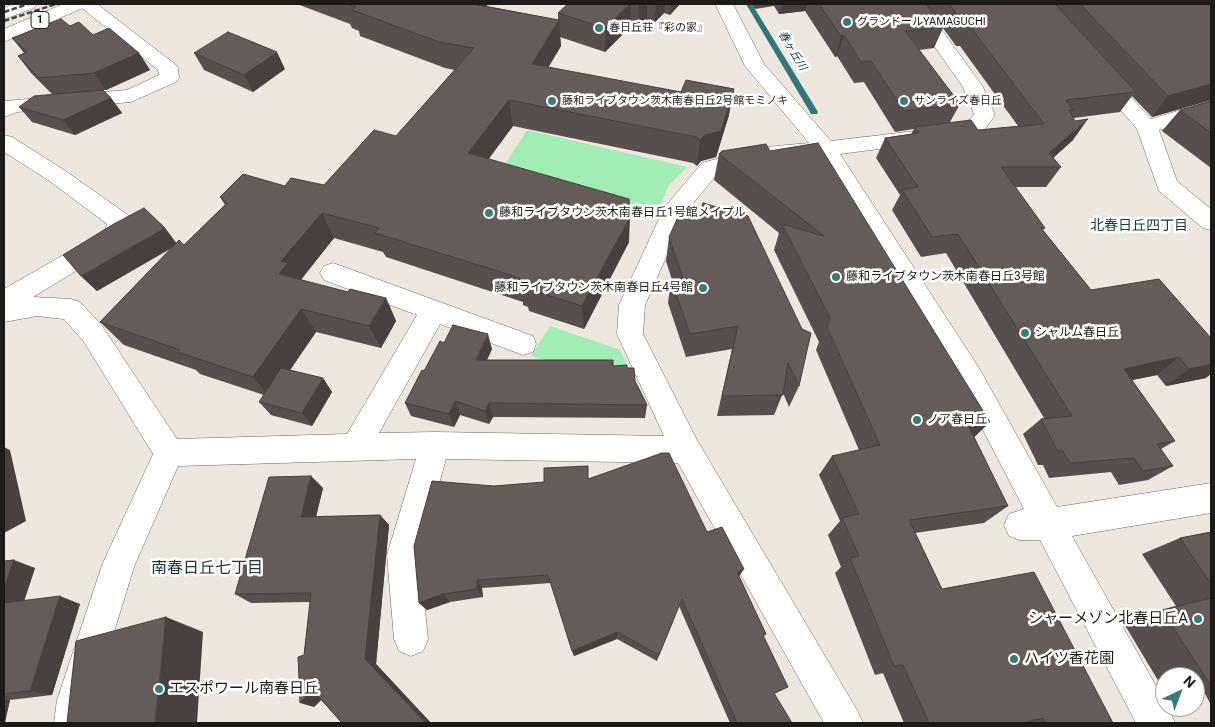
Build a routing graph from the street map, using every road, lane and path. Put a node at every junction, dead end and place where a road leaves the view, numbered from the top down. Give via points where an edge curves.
1 (28, 4) edge
2 (77, 4) edge
3 (86, 4) edge
4 (724, 4) edge
5 (914, 4) edge
6 (4, 14) edge
7 (6, 34) edge
8 (1089, 62) edge
9 (1211, 107) edge
10 (4, 111) edge
11 (1147, 127) junction
12 (4, 142) edge
13 (826, 149) junction
14 (676, 208) junction
15 (704, 216) edge
16 (1211, 222) edge
17 (333, 273) dead end
18 (4, 301) edge
19 (4, 312) edge
20 (433, 312) junction
21 (522, 344) dead end
22 (435, 445) junction
23 (355, 448) junction
24 (686, 450) junction
25 (169, 453) junction
26 (1211, 498) edge
27 (1034, 524) junction
28 (411, 639) dead end
29 (73, 723) edge
30 (844, 723) edge
31 (1156, 723) edge

1 - 6 street, 1
2 - 7 street, 1
3 - 10 street via 168,68 169,78 131,96 12,106
4 - 13 street via 755,66
5 - 13 street via 973,87 985,115 972,131
8 - 11 street
9 - 11 street
11 - 16 street via 1168,185
12 - 18 street via 56,174 120,221 115,236
13 - 14 street via 755,156 710,168
13 - 27 street via 969,376
14 - 15 street
14 - 24 street via 632,305 630,334
17 - 20 street
19 - 25 street via 37,306 71,309 102,324
20 - 21 street
20 - 23 street
22 - 23 street
22 - 24 street
22 - 28 street via 403,555
23 - 25 street
24 - 30 street
25 - 29 street via 118,565 75,700
26 - 27 street
27 - 31 street

